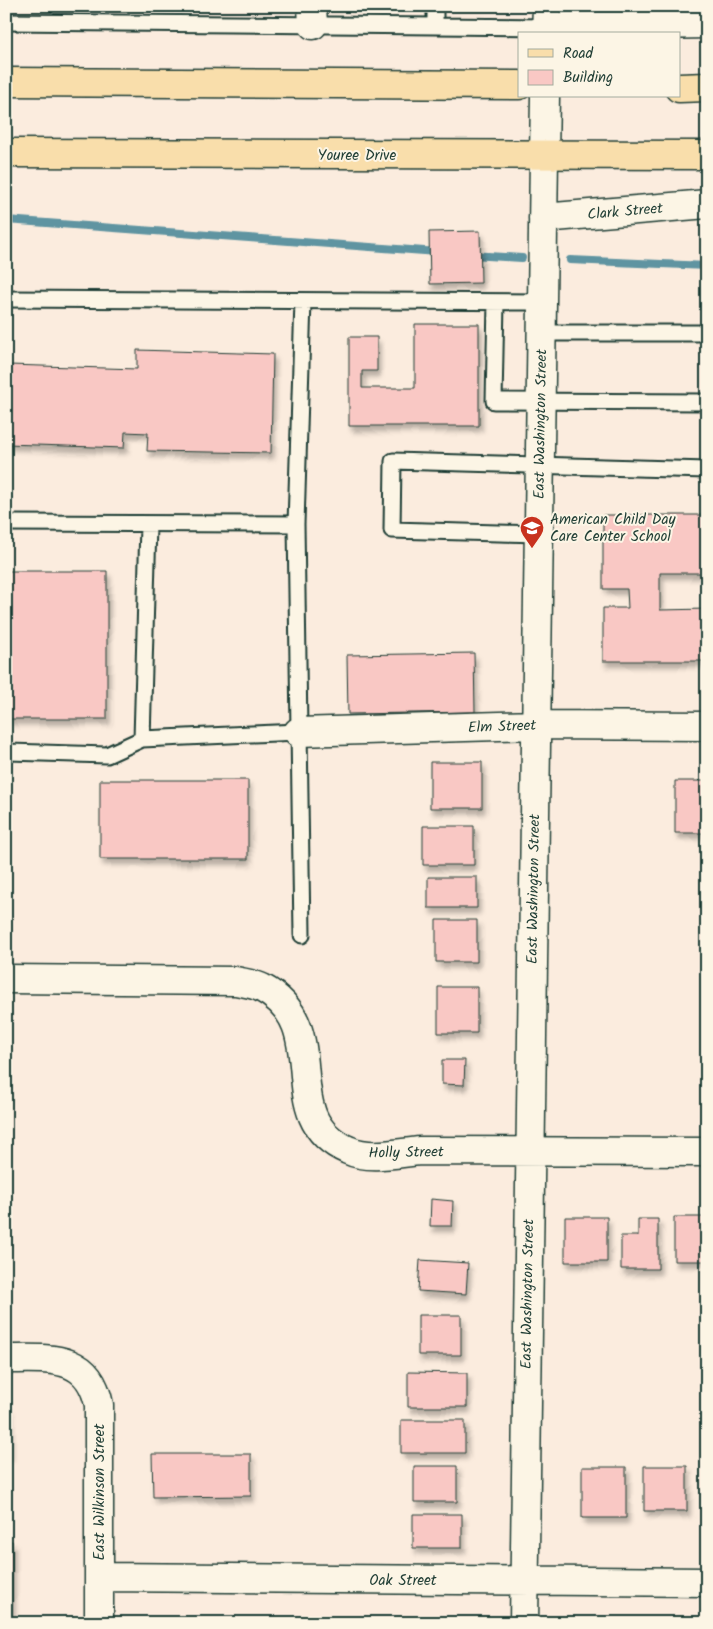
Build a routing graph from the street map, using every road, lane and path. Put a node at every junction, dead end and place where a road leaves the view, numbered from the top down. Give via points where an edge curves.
1 (435, 6) edge
2 (312, 16) edge
3 (6, 22) edge
4 (546, 22) edge
5 (707, 24) edge
6 (435, 26) junction
7 (6, 82) edge
8 (518, 86) edge
9 (707, 87) edge
10 (680, 88) edge
11 (546, 98) edge
12 (6, 153) edge
13 (707, 155) edge
14 (544, 156) junction
15 (707, 204) edge
16 (543, 218) junction
17 (6, 299) edge
18 (303, 301) junction
19 (496, 302) junction
20 (542, 302) junction
21 (542, 333) junction
22 (707, 333) edge
23 (541, 402) junction
24 (707, 402) edge
25 (539, 464) junction
26 (707, 470) edge
27 (6, 523) edge
28 (296, 524) junction
29 (148, 525) junction
30 (538, 534) junction
31 (535, 725) junction
32 (707, 726) edge
33 (298, 732) junction
34 (142, 739) junction
35 (6, 749) edge
36 (302, 935) dead end
37 (6, 979) edge
38 (529, 1151) junction
39 (707, 1152) edge
40 (6, 1359) edge
41 (99, 1577) junction
42 (523, 1580) junction
43 (707, 1582) edge
44 (99, 1623) edge
45 (524, 1623) edge

1 - 6 lane
2 - 3 lane
2 - 6 lane
4 - 5 street
4 - 6 lane
7 - 8 main road
9 - 10 main road
11 - 14 street, East Washington Street
12 - 14 main road, Youree Drive
13 - 14 main road, Youree Drive
14 - 16 street, East Washington Street
15 - 16 street, Clark Street
16 - 20 street, East Washington Street
17 - 18 lane
18 - 19 lane
18 - 28 lane
19 - 20 lane
19 - 23 lane via 494,401
20 - 21 street, East Washington Street
21 - 22 lane
21 - 23 street, East Washington Street
23 - 24 lane
23 - 25 street, East Washington Street
25 - 26 lane
25 - 30 street, East Washington Street
25 - 30 lane via 393,461 392,530
27 - 29 lane
28 - 29 lane
28 - 33 lane
29 - 34 lane
30 - 31 street, East Washington Street
31 - 32 street, Elm Street
31 - 33 street, Elm Street
31 - 38 street, East Washington Street
33 - 34 lane
33 - 36 lane
34 - 35 lane via 107,756 9,752
37 - 38 street, Holly Street via 236,981 261,987 282,1001 297,1022 303,1046 306,1098 312,1118 328,1137 348,1151 373,1155 420,1151
38 - 39 street, Holly Street
38 - 42 street, East Washington Street
40 - 41 street, East Wilkinson Street via 67,1361 85,1372 96,1390 99,1405
41 - 42 street, Oak Street
41 - 44 street, East Wilkinson Street
42 - 43 street, Oak Street
42 - 45 street, East Washington Street

